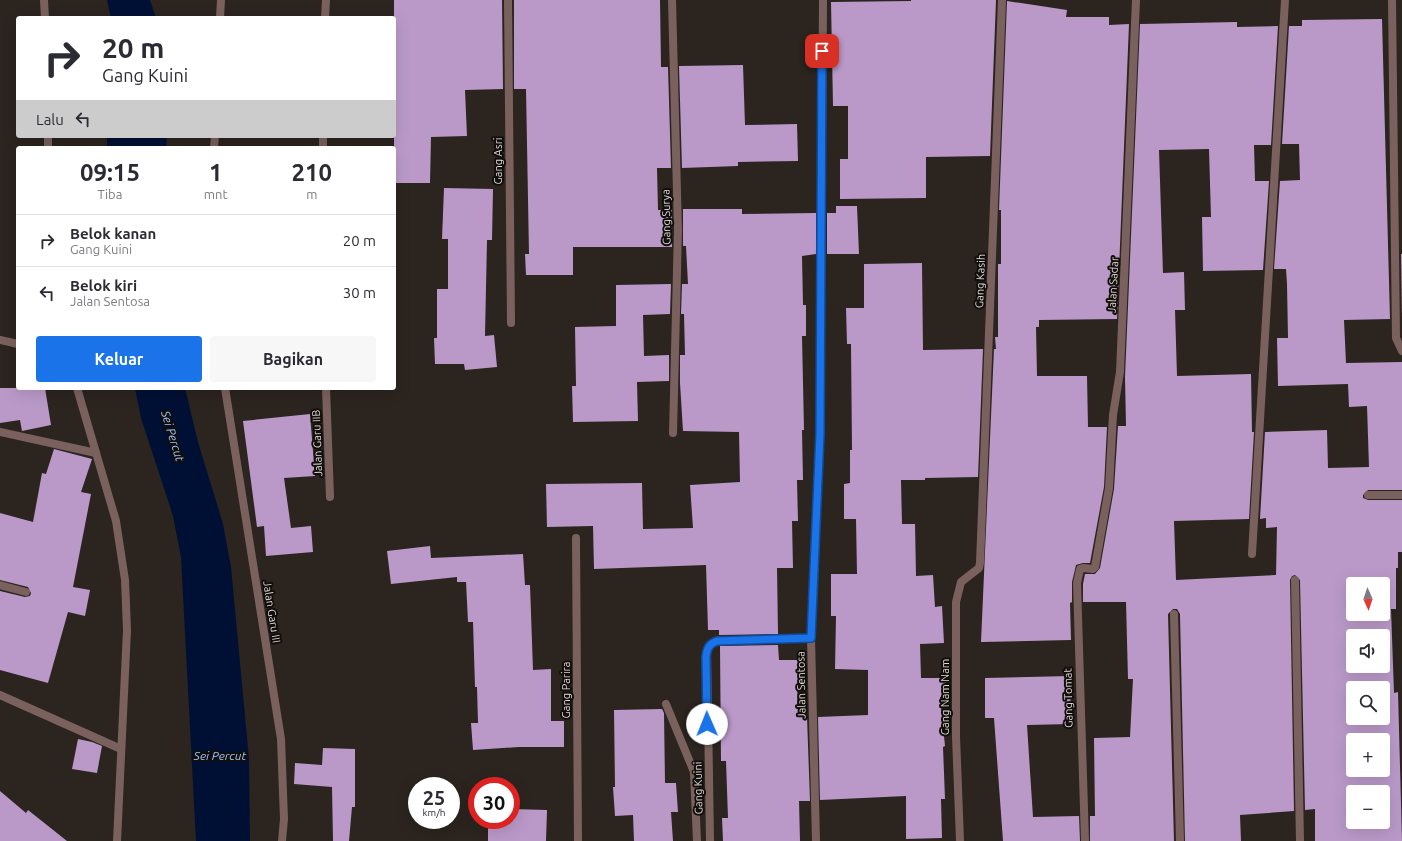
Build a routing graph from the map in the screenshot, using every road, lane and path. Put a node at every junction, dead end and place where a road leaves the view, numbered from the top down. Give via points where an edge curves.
1 (44, 0) edge
2 (221, 0) edge
3 (326, 0) edge
4 (508, 0) edge
5 (672, 0) edge
6 (823, 0) edge
7 (1002, 0) edge
8 (1136, 0) edge
9 (1285, 0) edge
10 (1392, 0) edge
11 (45, 16) edge
12 (220, 16) edge
13 (325, 16) edge
14 (511, 322) dead end
15 (0, 340) edge
16 (16, 344) edge
17 (1402, 351) edge
18 (78, 390) edge
19 (224, 390) edge
20 (326, 390) edge
21 (0, 432) edge
22 (673, 433) dead end
23 (96, 453) junction
24 (1368, 495) dead end
25 (1402, 495) edge
26 (330, 497) dead end
27 (576, 538) dead end
28 (1252, 554) dead end
29 (980, 563) joint
30 (1093, 569) joint
31 (1295, 580) dead end
32 (0, 585) edge
33 (26, 592) dead end
34 (1174, 614) dead end
35 (811, 638) junction
36 (0, 695) edge
37 (666, 704) dead end
38 (121, 749) junction
39 (117, 841) edge
40 (282, 841) edge
41 (578, 841) edge
42 (697, 841) edge
43 (710, 841) edge
44 (816, 841) edge
45 (960, 841) edge
46 (1085, 841) edge
47 (1180, 841) edge
48 (1300, 841) edge

1 - 11 street
2 - 12 street
3 - 13 street
4 - 14 street, Gang Asri
5 - 22 street, Gang Surya via 678,230
6 - 35 street, Jalan Sentosa via 823,291
7 - 29 street, Gang Kasih
8 - 30 street, Jalan Sadar via 1120,372 1113,415 1109,488
9 - 28 street
10 - 17 street via 1396,338
15 - 16 street
18 - 23 street
19 - 40 street, Jalan Garu III via 281,739 284,820
20 - 26 street, Jalan Garu IIB
21 - 23 street
23 - 38 street via 116,521 125,580 127,630
24 - 25 street
27 - 41 street, Gang Parira
29 - 45 street, Gang Nam Nam via 979,568 961,582 956,602 956,736
30 - 46 street, Gang Tomat via 1080,569 1077,584
31 - 48 street
32 - 33 street
34 - 47 street
35 - 43 street, Gang Kuini via 717,641 707,650
35 - 44 street, Jalan Sentosa
36 - 38 street
37 - 42 street via 694,772
38 - 39 street

